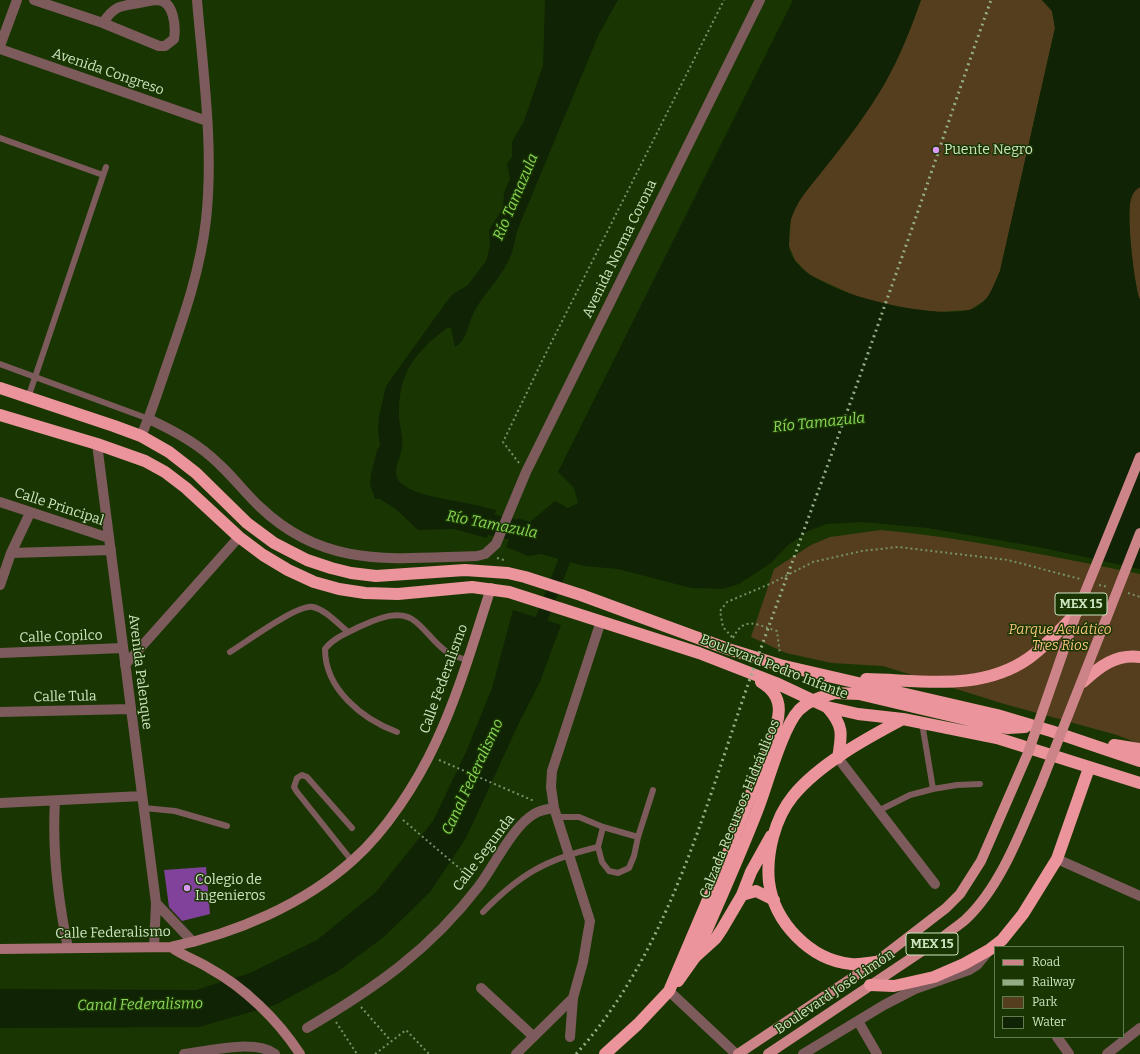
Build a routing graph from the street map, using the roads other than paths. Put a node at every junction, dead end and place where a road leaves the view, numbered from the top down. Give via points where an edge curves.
1 (17, 0) edge
2 (34, 0) edge
3 (197, 0) edge
4 (760, 0) edge
5 (103, 23) junction
6 (0, 46) edge
7 (0, 49) edge
8 (207, 121) junction
9 (0, 138) edge
10 (106, 167) dead end
11 (103, 175) junction
12 (0, 364) edge
13 (34, 378) junction
14 (0, 388) edge
15 (28, 398) junction
16 (0, 416) edge
17 (149, 419) junction
18 (141, 436) junction
19 (97, 444) junction
20 (1140, 458) edge
21 (0, 502) edge
22 (30, 512) junction
23 (1140, 533) edge
24 (239, 537) junction
25 (109, 538) junction
26 (111, 550) junction
27 (7, 556) edge
28 (0, 585) edge
29 (491, 588) junction
30 (1077, 612) junction
31 (601, 621) junction
32 (348, 632) junction
33 (123, 648) junction
34 (230, 652) dead end
35 (0, 653) edge
36 (698, 653) junction
37 (1140, 657) edge
38 (467, 659) junction
39 (125, 665) junction
40 (844, 679) junction
41 (1083, 682) junction
42 (827, 707) junction
43 (131, 709) junction
44 (0, 712) edge
45 (903, 719) junction
46 (922, 723) junction
47 (1027, 727) junction
48 (1051, 731) junction
49 (396, 732) dead end
50 (1136, 749) edge
51 (838, 758) junction
52 (1140, 761) edge
53 (1090, 768) junction
54 (1140, 783) edge
55 (980, 784) dead end
56 (933, 789) junction
57 (653, 790) dead end
58 (142, 796) junction
59 (55, 801) junction
60 (0, 803) edge
61 (144, 808) junction
62 (880, 810) junction
63 (555, 813) junction
64 (227, 826) dead end
65 (603, 826) junction
66 (352, 828) dead end
67 (773, 832) junction
68 (638, 837) junction
69 (598, 847) junction
70 (569, 855) junction
71 (1057, 859) junction
72 (352, 860) junction
73 (935, 884) dead end
74 (742, 895) junction
75 (1140, 896) edge
76 (774, 900) junction
77 (156, 903) junction
78 (482, 912) dead end
79 (193, 942) junction
80 (995, 946) edge
81 (154, 947) junction
82 (171, 947) junction
83 (0, 948) edge
84 (68, 948) junction
85 (992, 949) edge
86 (692, 962) junction
87 (876, 962) junction
88 (870, 985) junction
89 (481, 988) dead end
90 (669, 991) junction
91 (573, 998) junction
92 (858, 1021) junction
93 (307, 1028) dead end
94 (1140, 1028) edge
95 (533, 1036) junction
96 (570, 1038) dead end
97 (1058, 1038) edge
98 (184, 1054) edge
99 (276, 1054) edge
100 (300, 1054) edge
101 (516, 1054) edge
102 (605, 1054) edge
103 (737, 1054) edge
104 (768, 1054) edge
105 (803, 1054) edge
106 (877, 1054) edge
107 (1069, 1054) edge
108 (1107, 1054) edge

1 - 6 street
2 - 5 street
3 - 8 street
4 - 17 street, Avenida Norma Corona via 526,472 496,544 485,554 385,559 340,553 321,547 299,537 276,521 204,450 186,437
5 - 5 street via 159,46 165,46 174,39 173,14 165,2 158,0 117,7
7 - 8 street, Avenida Congreso
8 - 17 street via 206,219 199,266
9 - 11 lane
10 - 11 lane
11 - 13 lane
12 - 13 lane
13 - 15 lane
13 - 17 lane
14 - 15 highway, Boulevard Pedro Infante
15 - 18 highway, Boulevard Pedro Infante
16 - 19 highway, Boulevard Pedro Infante
17 - 18 street
18 - 40 highway, Boulevard Pedro Infante via 169,452 196,473 247,523 274,543 313,562 351,573 376,576 465,570 501,572 525,577 730,644 780,665
19 - 24 highway, Boulevard Pedro Infante via 145,461 165,472
19 - 25 street, Avenida Palenque
20 - 30 main road, MEX 15, bridge
21 - 22 street, Calle Principal
22 - 25 street, Calle Principal
22 - 27 street
23 - 41 main road, MEX 15, bridge
24 - 29 highway, Boulevard Pedro Infante via 288,570 314,582 339,589 398,594 472,587
24 - 39 street
25 - 26 street, Avenida Palenque
26 - 27 street
26 - 33 street, Avenida Palenque
27 - 28 street
29 - 31 highway, Boulevard Pedro Infante
29 - 38 main road, Calle Federalismo
30 - 40 highway via 1040,650 998,675 952,682
30 - 87 main road, Boulevard José Limón / MEX 15, bridge via 1028,753 981,861 960,894 946,908
31 - 36 highway, Boulevard Pedro Infante
31 - 63 street via 552,771 550,787
32 - 34 lane via 318,609 307,607 285,617
32 - 38 lane via 384,617 402,616 416,622 443,649
32 - 49 lane via 328,644 325,649 334,679 354,707 372,722
33 - 35 street, Calle Copilco
33 - 39 street, Avenida Palenque
36 - 42 highway, Boulevard Pedro Infante via 776,683
36 - 90 highway, Calzada Recursos Hidráulicos via 769,687 779,705 776,726 768,750 730,848
37 - 41 highway via 1125,656 1107,662
38 - 72 main road, Calle Federalismo via 450,709 429,755 395,812 374,839
39 - 43 street, Avenida Palenque
40 - 47 highway, Boulevard Pedro Infante via 989,713
41 - 88 main road, Boulevard José Limón / MEX 15, bridge via 1004,865 980,902 965,920 943,937
42 - 45 highway, Boulevard Pedro Infante via 858,714
42 - 51 highway via 836,717 842,731
43 - 44 street, Calle Tula
43 - 58 street, Avenida Palenque
45 - 46 highway, Boulevard Pedro Infante
45 - 51 highway
46 - 53 highway, Boulevard Pedro Infante via 997,738
46 - 56 lane
47 - 48 highway, Boulevard Pedro Infante
47 - 86 highway, Calzada Recursos Hidráulicos, bridge via 1008,728 986,724 865,695 835,693 807,704 792,719 785,733 756,814
48 - 50 highway
48 - 52 highway, Boulevard Pedro Infante
51 - 62 street
51 - 67 highway via 794,795
53 - 54 highway, Boulevard Pedro Infante
53 - 71 highway
55 - 56 lane
56 - 62 lane via 917,792
57 - 68 lane
58 - 59 street
58 - 61 street, Avenida Palenque
59 - 60 street
59 - 84 street via 55,857
61 - 64 lane via 175,811
61 - 77 street, Avenida Palenque
62 - 73 street
63 - 65 lane via 579,817
63 - 70 street
63 - 93 street, Calle Segunda via 541,810 521,823 479,886 413,957 355,1000
65 - 68 lane
65 - 69 lane
66 - 72 lane via 307,777 302,775 297,778 294,787 297,792
67 - 74 highway via 751,872
67 - 76 highway via 769,882
68 - 69 lane via 632,864 624,872 613,873 605,868
69 - 70 lane
70 - 78 lane via 522,877
70 - 91 street via 590,921 583,962
71 - 75 street
71 - 80 highway via 1024,914
72 - 79 main road, Calle Federalismo via 318,887 285,906
74 - 76 highway via 756,891
74 - 86 highway via 716,938
76 - 87 highway via 791,931 805,945 836,961 852,964
77 - 79 street
77 - 81 street, Avenida Palenque
79 - 82 main road, Calle Federalismo
81 - 82 main road, Calle Federalismo
81 - 84 main road, Calle Federalismo
82 - 100 main road via 236,986 266,1012
83 - 84 main road, Calle Federalismo
85 - 88 highway via 934,977 894,986
85 - 92 street via 969,970 915,990
86 - 90 highway, Calzada Recursos Hidráulicos
87 - 103 main road, Boulevard José Limón / MEX 15
88 - 104 main road, Boulevard José Limón / MEX 15
89 - 95 street
90 - 102 highway, Calzada Recursos Hidráulicos
90 - 103 street
91 - 95 street
91 - 96 street
92 - 105 street
92 - 106 street
94 - 108 street
95 - 101 street
97 - 107 street
98 - 99 street via 252,1046

